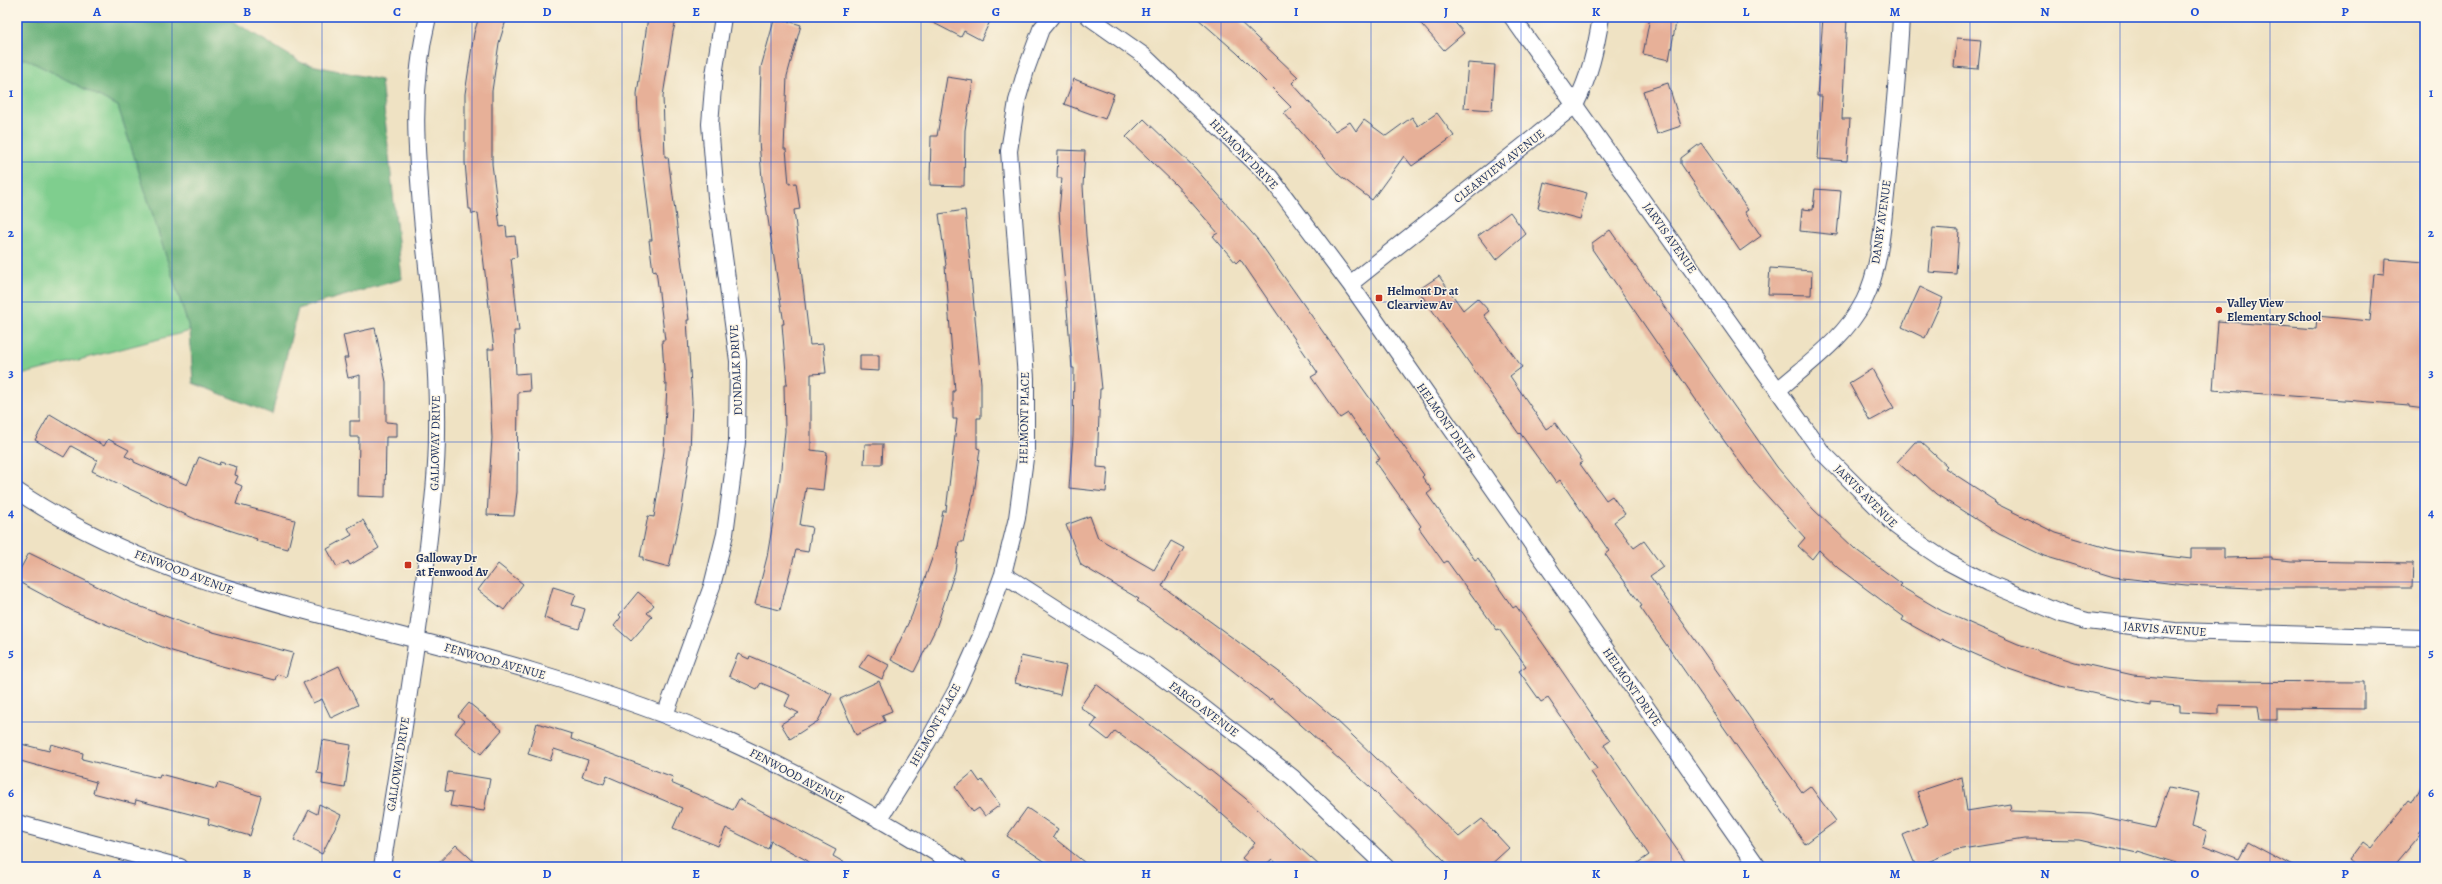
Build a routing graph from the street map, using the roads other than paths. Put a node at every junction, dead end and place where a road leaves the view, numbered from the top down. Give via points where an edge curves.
1 (428, 17) edge
2 (723, 17) edge
3 (1051, 17) edge
4 (1089, 17) edge
5 (1512, 17) edge
6 (1602, 17) edge
7 (1902, 17) edge
8 (1576, 105) junction
9 (1350, 284) junction
10 (1778, 390) junction
11 (17, 491) edge
12 (1003, 574) junction
13 (2425, 638) edge
14 (417, 639) junction
15 (665, 715) junction
16 (879, 820) junction
17 (17, 823) edge
18 (180, 867) edge
19 (382, 867) edge
20 (959, 867) edge
21 (1386, 867) edge
22 (1758, 867) edge

1 - 14 street, GALLOWAY DRIVE via 420,52 415,104 415,147 433,326 437,437 436,479
2 - 15 street, DUNDALK DRIVE via 710,124 716,198 738,361 737,442 725,534 712,586
3 - 12 street, HELMONT PLACE via 1041,29 1026,70 1017,101 1009,151 1026,378 1026,451 1017,518
4 - 9 street, HELMONT DRIVE via 1143,55 1270,177
5 - 8 street, JARVIS AVENUE
6 - 8 street, CLEARVIEW AVENUE via 1592,64
7 - 10 street, DANBY AVENUE via 1896,109 1881,235 1872,278 1864,301 1848,327
8 - 9 street, CLEARVIEW AVENUE
8 - 10 street, JARVIS AVENUE
9 - 22 street, HELMONT DRIVE
10 - 13 street, JARVIS AVENUE via 1821,451 1896,526 1946,561 2036,604 2087,621 2175,631
11 - 14 street, FENWOOD AVENUE via 103,539 188,576 279,604
12 - 16 street, HELMONT PLACE via 980,638 957,689
12 - 21 street, FARGO AVENUE via 1145,665 1201,706 1292,778
14 - 15 street, FENWOOD AVENUE via 532,671
14 - 19 street, GALLOWAY DRIVE
15 - 16 street, FENWOOD AVENUE via 729,741 797,774
16 - 20 street, FENWOOD AVENUE
17 - 18 street

